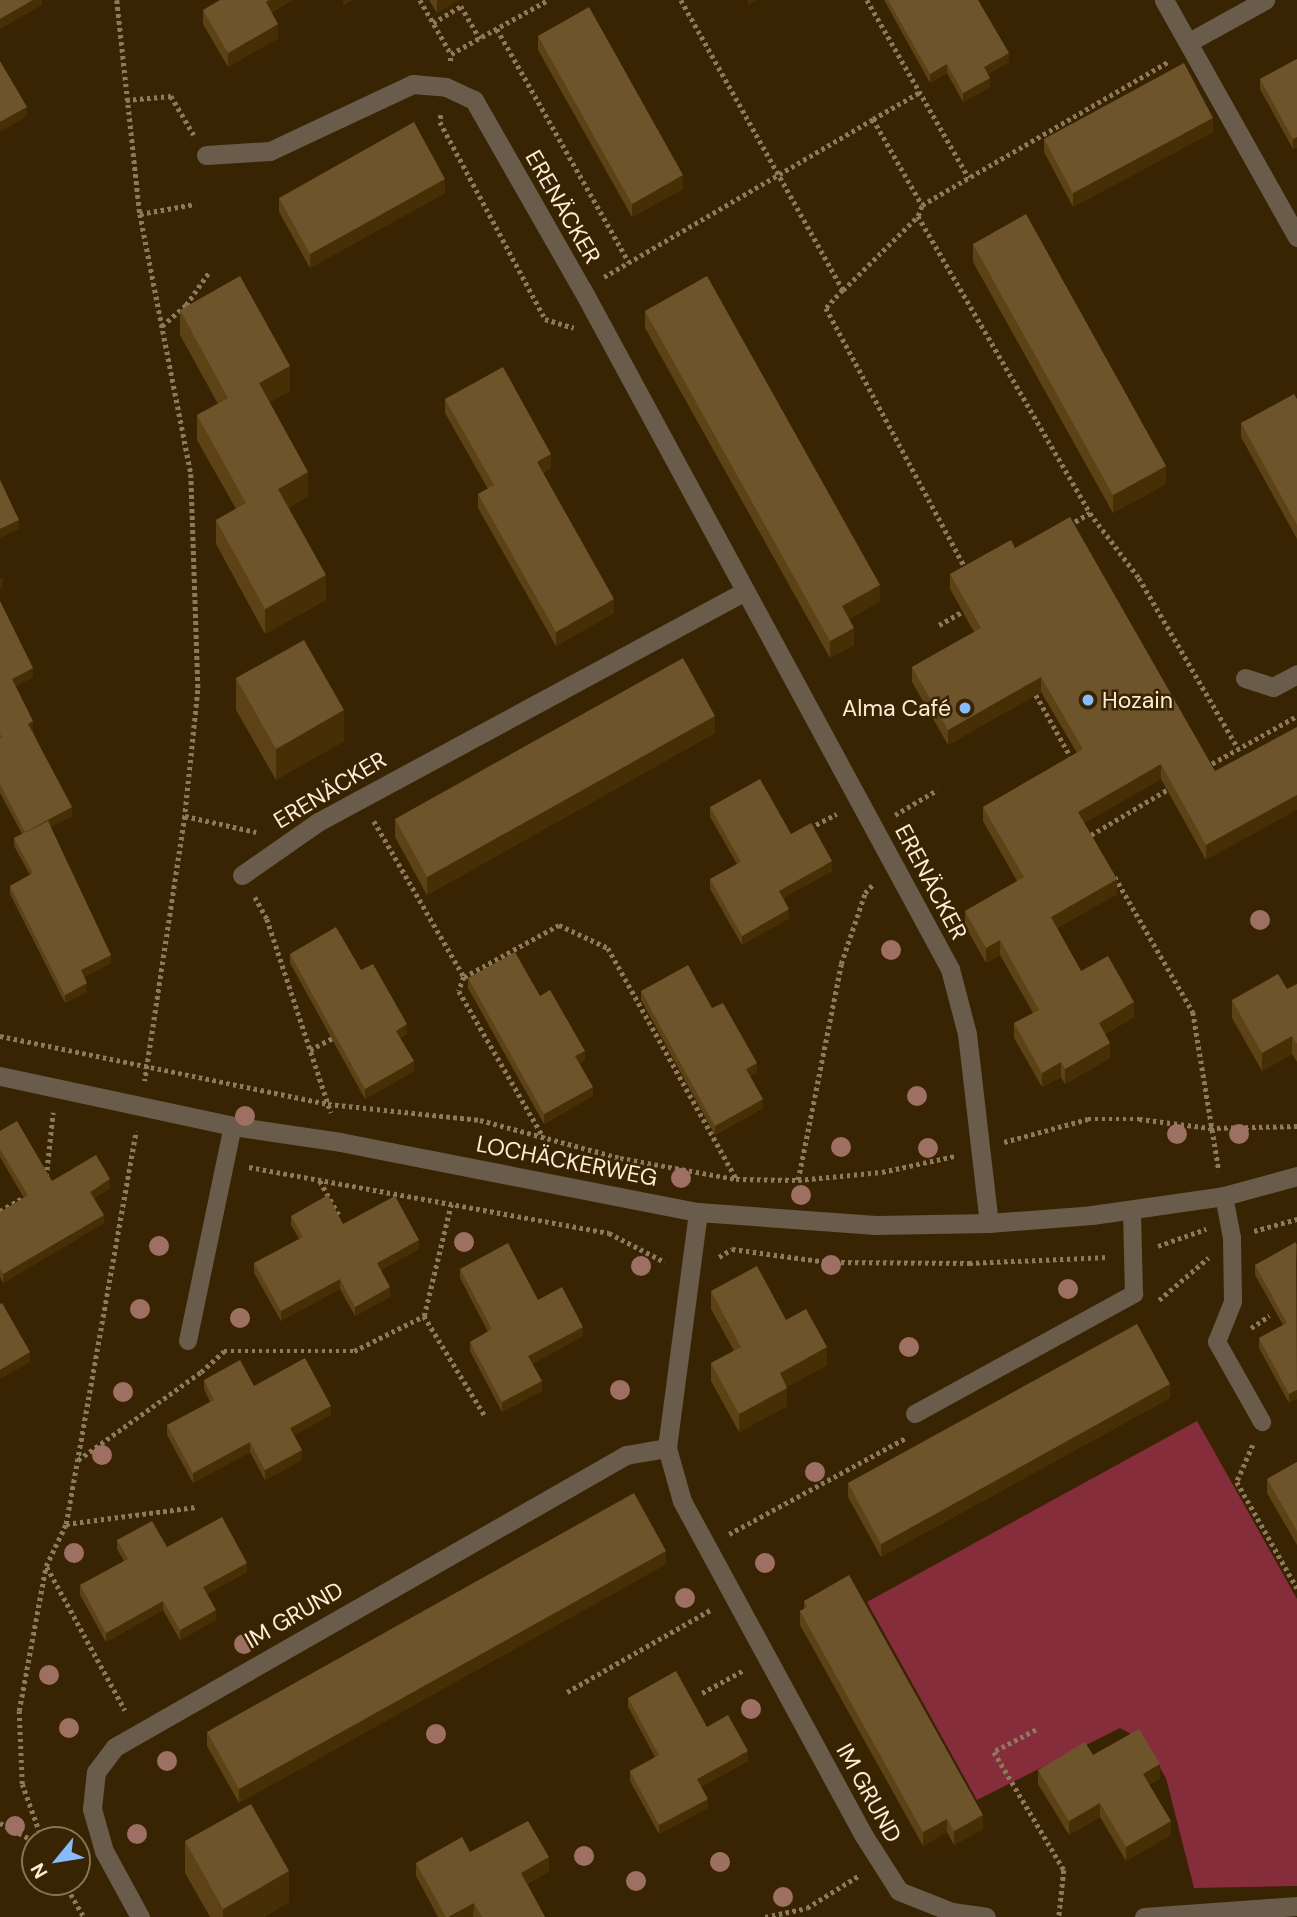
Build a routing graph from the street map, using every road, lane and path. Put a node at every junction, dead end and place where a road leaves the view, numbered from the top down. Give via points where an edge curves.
1 (117, 0) edge
2 (419, 0) edge
3 (548, 0) edge
4 (681, 0) edge
5 (867, 0) edge
6 (1164, 0) edge
7 (1265, 0) edge
8 (433, 23) junction
9 (497, 29) junction
10 (480, 39) junction
11 (1189, 42) junction
12 (451, 54) junction
13 (446, 87) junction
14 (920, 92) junction
15 (126, 100) junction
16 (873, 119) junction
17 (205, 155) joint
18 (778, 175) junction
19 (970, 179) junction
20 (195, 204) dead end
21 (922, 205) junction
22 (140, 214) junction
23 (918, 216) junction
24 (1297, 237) edge
25 (629, 262) junction
26 (209, 272) dead end
27 (582, 289) junction
28 (843, 290) junction
29 (162, 326) junction
30 (608, 338) junction
31 (1090, 513) junction
32 (1056, 532) edge
33 (970, 578) edge
34 (743, 593) junction
35 (972, 607) edge
36 (939, 625) dead end
37 (1297, 674) edge
38 (1245, 678) dead end
39 (1036, 695) edge
40 (1297, 716) edge
41 (1238, 748) junction
42 (1204, 768) edge
43 (1066, 770) edge
44 (1181, 782) edge
45 (937, 790) dead end
46 (361, 798) junction
47 (859, 802) junction
48 (185, 816) junction
49 (1084, 823) edge
50 (873, 828) junction
51 (803, 832) edge
52 (1091, 835) junction
53 (292, 840) junction
54 (1098, 847) edge
55 (893, 863) junction
56 (1111, 870) edge
57 (242, 875) joint
58 (464, 977) junction
59 (344, 1031) edge
60 (0, 1036) edge
61 (310, 1050) junction
62 (148, 1064) junction
63 (0, 1076) edge
64 (55, 1087) junction
65 (141, 1104) junction
66 (328, 1104) junction
67 (233, 1126) junction
68 (1297, 1126) edge
69 (1210, 1128) junction
70 (544, 1138) junction
71 (981, 1148) junction
72 (1297, 1176) edge
73 (736, 1179) junction
74 (320, 1180) dead end
75 (798, 1180) junction
76 (45, 1185) edge
77 (34, 1191) edge
78 (1224, 1196) junction
79 (451, 1204) dead end
80 (1132, 1210) junction
81 (0, 1211) edge
82 (698, 1212) junction
83 (339, 1215) edge
84 (1297, 1219) edge
85 (989, 1223) junction
86 (1241, 1234) dead end
87 (424, 1317) junction
88 (188, 1341) dead end
89 (915, 1414) dead end
90 (485, 1416) dead end
91 (1262, 1422) joint
92 (667, 1448) junction
93 (77, 1461) junction
94 (196, 1507) dead end
95 (146, 1514) junction
96 (66, 1524) junction
97 (152, 1525) edge
98 (46, 1566) junction
99 (1297, 1588) edge
100 (734, 1597) junction
101 (767, 1657) junction
102 (567, 1692) dead end
103 (702, 1693) dead end
104 (1036, 1730) dead end
105 (137, 1732) junction
106 (0, 1823) edge
107 (37, 1826) edge
108 (21, 1834) edge
109 (880, 1862) junction
110 (72, 1896) edge
111 (1297, 1906) edge
112 (84, 1917) edge
113 (140, 1917) edge
114 (765, 1917) edge
115 (986, 1917) edge
116 (1059, 1917) edge
117 (1144, 1917) edge

1 - 15 path
2 - 8 path
3 - 9 path
4 - 18 path
5 - 14 path
6 - 11 street
7 - 11 street
8 - 10 path via 460,6
8 - 12 path
9 - 10 path
9 - 25 path
10 - 12 path
11 - 19 path via 1166,65
11 - 24 street
12 - 13 path
13 - 17 street, ERENÄCKER via 413,84 270,151
13 - 27 street, ERENÄCKER via 474,100
13 - 30 path via 440,122 545,319
14 - 16 path
14 - 19 path
15 - 17 path via 171,96
15 - 22 path
16 - 18 path
16 - 21 path
18 - 25 path
18 - 28 path
19 - 21 path
20 - 22 path
21 - 23 path
22 - 29 path
23 - 28 path
23 - 31 path
25 - 27 path
26 - 29 path via 186,305
27 - 30 street, ERENÄCKER
28 - 33 path via 826,308
29 - 48 path via 191,474 198,690
30 - 34 street, ERENÄCKER
31 - 32 path
31 - 41 path via 1139,578
34 - 46 street, ERENÄCKER
34 - 47 street, ERENÄCKER
35 - 36 path
37 - 38 street via 1273,687
39 - 43 path via 1073,761
40 - 41 path
41 - 42 path
44 - 52 path
45 - 50 path
46 - 53 street, ERENÄCKER
46 - 58 path
47 - 50 street, ERENÄCKER
47 - 51 path
48 - 53 path
48 - 62 path
49 - 52 path
50 - 55 street, ERENÄCKER
52 - 54 path
53 - 57 street, ERENÄCKER
55 - 71 street, ERENÄCKER via 950,968 967,1034
55 - 75 path via 865,893 841,964
56 - 69 path via 1193,1012
57 - 61 path via 267,919
58 - 70 path via 459,991
58 - 73 path via 559,925 608,948
59 - 61 path
60 - 62 path
61 - 66 path
62 - 65 path
62 - 66 path
63 - 64 street, LOCHÄCKERWEG
64 - 65 street, LOCHÄCKERWEG
64 - 76 path
65 - 67 street, LOCHÄCKERWEG
65 - 93 path
66 - 70 path via 480,1120
67 - 82 street, LOCHÄCKERWEG via 340,1142
67 - 88 lane
68 - 69 path
69 - 71 path via 1139,1119 1088,1119
69 - 78 path
70 - 73 path via 620,1158
71 - 75 path via 881,1172
71 - 85 street, ERENÄCKER
72 - 78 street, LOCHÄCKERWEG
73 - 75 path
74 - 83 path
77 - 81 path
78 - 80 street, LOCHÄCKERWEG
78 - 91 lane via 1232,1238 1233,1302 1217,1342
79 - 87 path
80 - 85 street, LOCHÄCKERWEG
80 - 89 lane via 1134,1294
82 - 85 street, LOCHÄCKERWEG via 876,1225
82 - 92 street, IM GRUND
84 - 86 path
87 - 90 path
87 - 93 path via 354,1351 224,1351 201,1373
91 - 99 path via 1237,1482
92 - 100 street, IM GRUND via 682,1502
92 - 105 street, IM GRUND via 626,1455
93 - 96 path
94 - 95 path
95 - 96 path
95 - 97 path
96 - 98 path
98 - 105 path
98 - 107 path via 17,1740 22,1784
100 - 101 street, IM GRUND
100 - 102 path
101 - 103 path
101 - 109 street, IM GRUND
104 - 116 path via 994,1752 1064,1870
105 - 113 street, IM GRUND via 104,1759 94,1780 91,1804 104,1851
106 - 108 path
109 - 114 path via 807,1908
109 - 115 street, IM GRUND via 899,1891 952,1912
110 - 112 path
111 - 117 street

